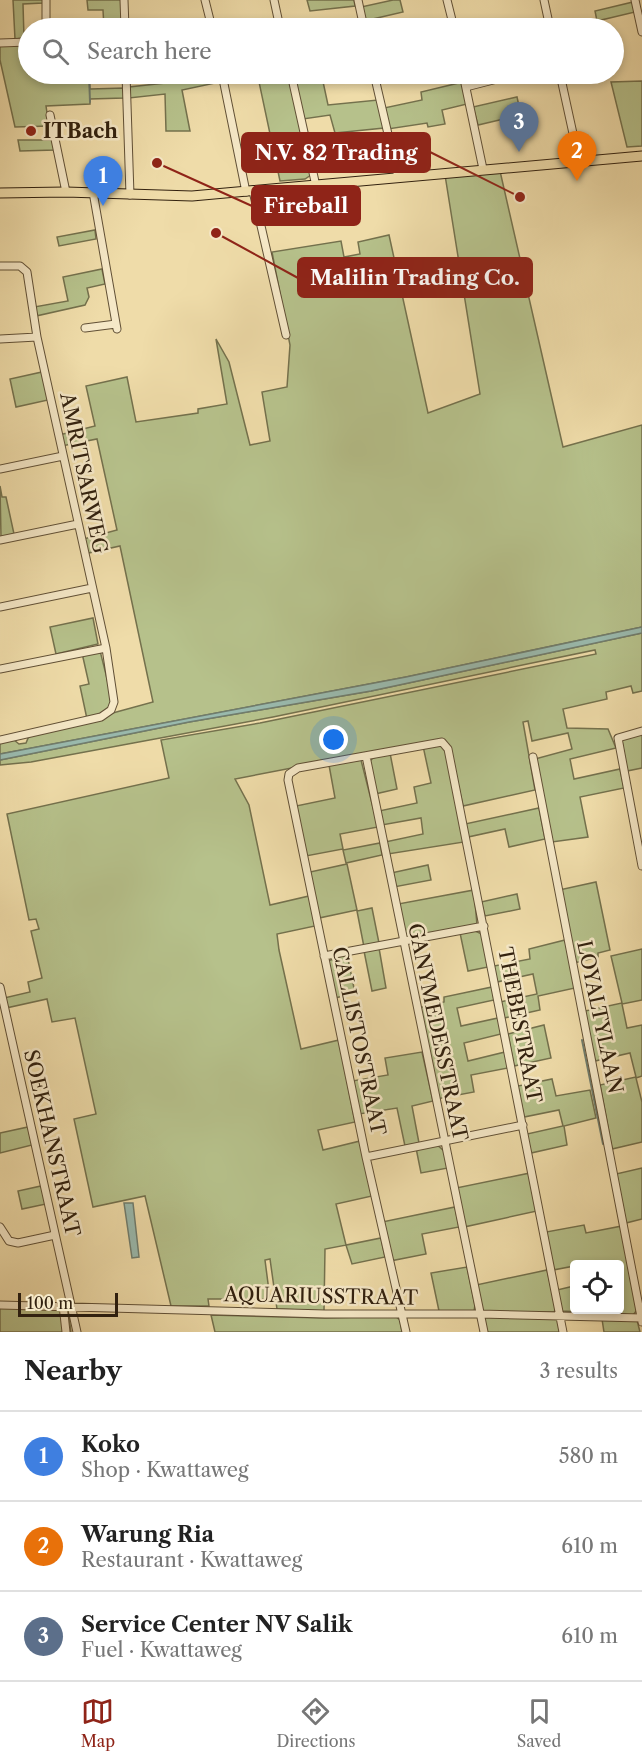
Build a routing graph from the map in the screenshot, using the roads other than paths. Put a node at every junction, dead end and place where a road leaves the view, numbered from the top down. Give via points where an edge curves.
1 (46, 0) edge
2 (124, 0) edge
3 (205, 0) edge
4 (274, 0) edge
5 (358, 0) edge
6 (447, 0) edge
7 (544, 0) edge
8 (635, 0) edge
9 (46, 18) edge
10 (125, 18) edge
11 (210, 18) edge
12 (278, 18) edge
13 (362, 18) edge
14 (452, 18) edge
15 (548, 18) edge
16 (642, 32) edge
17 (18, 42) edge
18 (0, 43) edge
19 (126, 84) edge
20 (224, 84) edge
21 (293, 84) edge
22 (376, 84) edge
23 (465, 84) edge
24 (478, 84) edge
25 (562, 84) edge
26 (466, 87) junction
27 (50, 115) dead end
28 (642, 156) edge
29 (579, 161) junction
30 (483, 169) junction
31 (398, 177) junction
32 (316, 186) junction
33 (66, 192) junction
34 (93, 192) junction
35 (250, 192) junction
36 (0, 193) edge
37 (130, 195) junction
38 (0, 266) edge
39 (85, 328) dead end
40 (286, 335) dead end
41 (38, 336) junction
42 (0, 339) edge
43 (63, 456) junction
44 (0, 469) edge
45 (78, 524) junction
46 (0, 540) edge
47 (92, 588) junction
48 (0, 607) edge
49 (106, 648) junction
50 (0, 669) edge
51 (642, 731) edge
52 (0, 740) edge
53 (366, 756) junction
54 (533, 757) dead end
55 (642, 866) edge
56 (484, 926) junction
57 (402, 942) junction
58 (324, 956) junction
59 (0, 987) edge
60 (523, 1125) junction
61 (444, 1141) junction
62 (366, 1157) junction
63 (0, 1227) edge
64 (55, 1235) junction
65 (0, 1305) edge
66 (63, 1305) junction
67 (73, 1305) junction
68 (402, 1314) junction
69 (480, 1314) junction
70 (74, 1315) junction
71 (64, 1316) junction
72 (560, 1316) junction
73 (642, 1320) edge
74 (66, 1332) edge
75 (77, 1332) edge
76 (406, 1332) edge
77 (484, 1332) edge
78 (563, 1332) edge

1 - 9 street
2 - 10 street
3 - 11 street
4 - 12 street
5 - 13 street
6 - 14 street
7 - 15 street
8 - 16 street
17 - 18 street
19 - 37 street
20 - 35 street
21 - 32 street
22 - 31 street
23 - 26 street
24 - 26 street
25 - 29 street
26 - 30 street
27 - 33 street
28 - 29 main road
29 - 30 main road
30 - 31 main road
31 - 32 main road
32 - 35 main road
33 - 34 main road
33 - 36 main road
34 - 37 main road
34 - 39 street via 117,327
35 - 37 main road
35 - 40 street
38 - 41 street, AMRITSARWEG via 20,266 27,272
41 - 42 street
41 - 43 street, AMRITSARWEG
43 - 44 street
43 - 45 street, AMRITSARWEG
45 - 46 street
45 - 47 street, AMRITSARWEG
47 - 48 street
47 - 49 street, AMRITSARWEG
49 - 50 street
49 - 52 street, AMRITSARWEG via 114,702 111,710 101,717
51 - 55 street via 618,738
53 - 56 street, THEBESTRAAT via 442,742 448,749
53 - 57 street, GANYMEDESSTRAAT
53 - 58 street, CALLISTOSTRAAT via 298,768 289,774
54 - 73 street, LOYALTYLAAN
56 - 57 street
56 - 60 street, THEBESTRAAT
57 - 58 street
57 - 61 street, GANYMEDESSTRAAT
58 - 62 street, CALLISTOSTRAAT
59 - 64 street, SOEKHANSTRAAT
60 - 61 street
60 - 72 street, THEBESTRAAT
61 - 62 street
61 - 69 street, GANYMEDESSTRAAT
62 - 68 street, CALLISTOSTRAAT
63 - 64 street via 9,1240 18,1243
64 - 67 street, SOEKHANSTRAAT
65 - 66 street, AQUARIUSSTRAAT
66 - 67 street, AQUARIUSSTRAAT
66 - 71 street
67 - 68 street, AQUARIUSSTRAAT
67 - 70 street, SOEKHANSTRAAT
68 - 69 street, AQUARIUSSTRAAT
68 - 76 street, CALLISTOSTRAAT
69 - 72 street, AQUARIUSSTRAAT
69 - 77 street, GANYMEDESSTRAAT
70 - 71 street
70 - 75 street, SOEKHANSTRAAT
71 - 74 street
72 - 73 street, AQUARIUSSTRAAT
72 - 78 street, THEBESTRAAT

